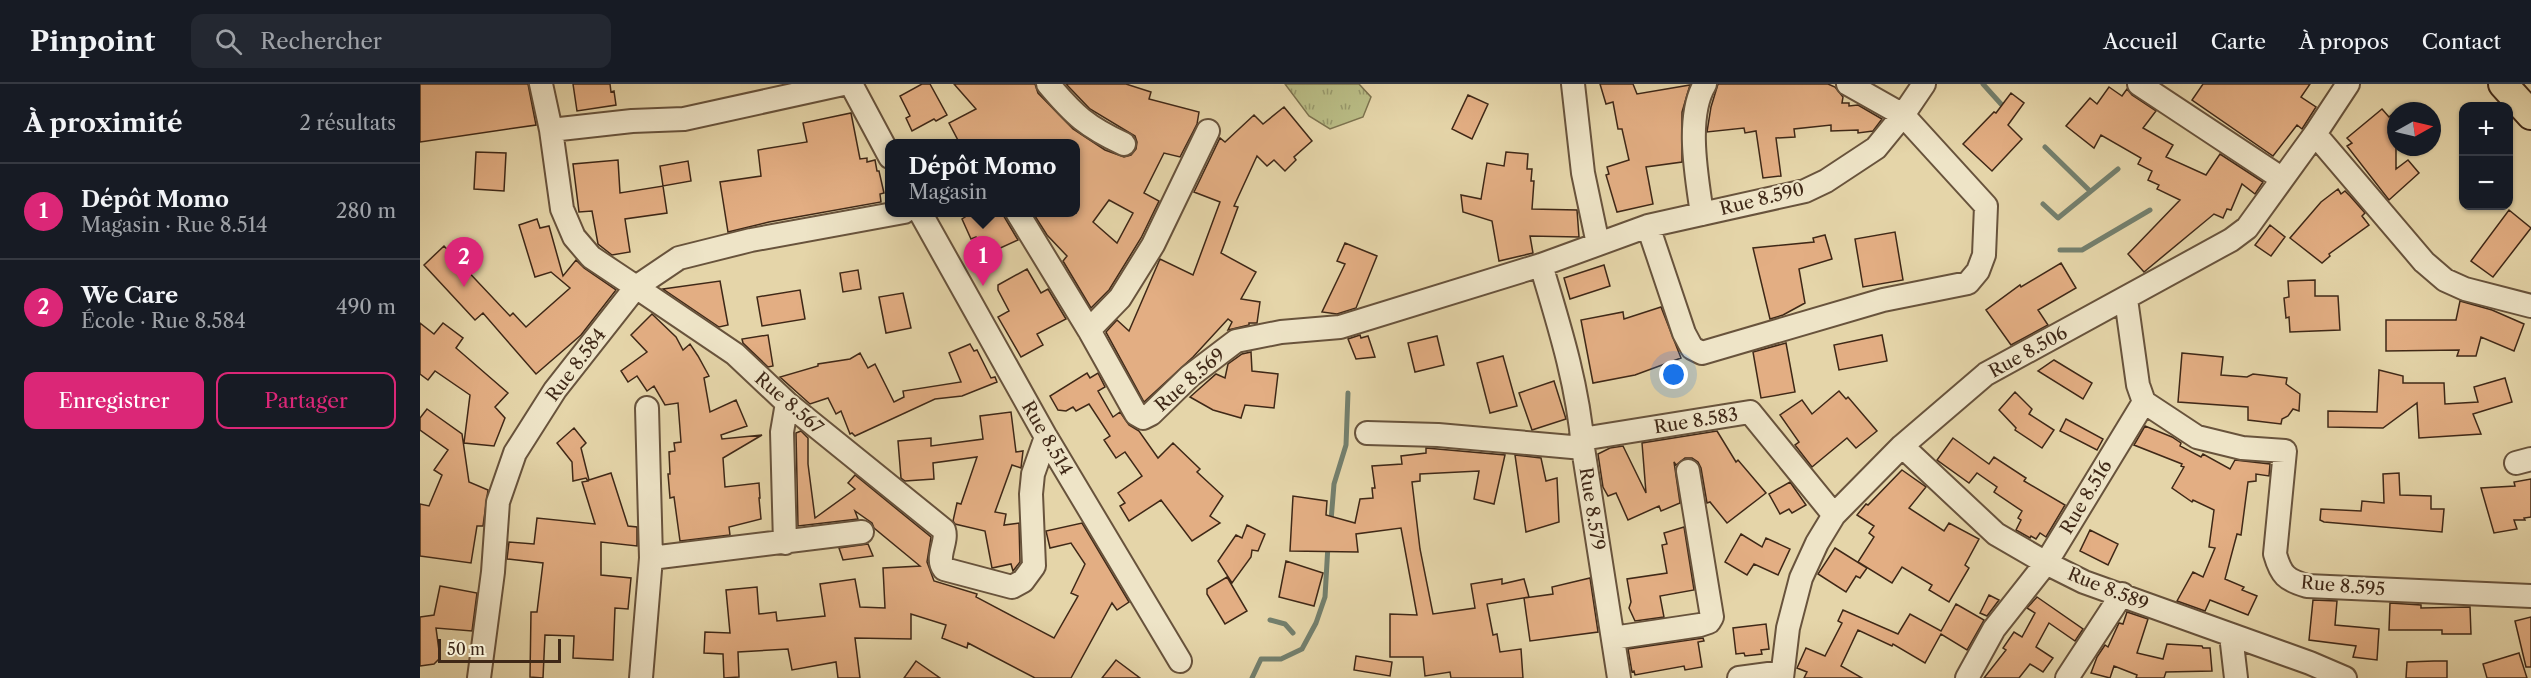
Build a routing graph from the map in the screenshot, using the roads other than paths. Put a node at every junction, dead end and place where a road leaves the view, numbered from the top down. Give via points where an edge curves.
1 (541, 84) edge
2 (843, 84) edge
3 (851, 84) edge
4 (1048, 84) edge
5 (1573, 84) edge
6 (1704, 84) edge
7 (1848, 84) edge
8 (1923, 84) edge
9 (2140, 84) edge
10 (2348, 84) edge
11 (2503, 84) edge
12 (1903, 115) junction
13 (2531, 115) edge
14 (551, 130) junction
15 (1208, 131) dead end
16 (2315, 134) junction
17 (1124, 144) dead end
18 (885, 148) edge
19 (2282, 178) junction
20 (1702, 214) junction
21 (885, 216) edge
22 (922, 217) edge
23 (1019, 217) edge
24 (1648, 226) junction
25 (1598, 244) junction
26 (1541, 264) junction
27 (636, 286) junction
28 (2126, 299) junction
29 (2531, 306) edge
30 (1089, 330) junction
31 (2144, 402) junction
32 (787, 403) junction
33 (647, 408) dead end
34 (1367, 433) dead end
35 (1046, 437) junction
36 (1582, 444) junction
37 (1902, 446) junction
38 (1688, 471) dead end
39 (1834, 515) junction
40 (862, 532) dead end
41 (785, 543) junction
42 (651, 558) junction
43 (2046, 562) junction
44 (2122, 594) junction
45 (2531, 596) edge
46 (2231, 635) junction
47 (1613, 638) junction
48 (1180, 661) dead end
49 (1782, 675) edge
50 (479, 678) edge
51 (641, 678) edge
52 (1619, 678) edge
53 (1739, 678) edge
54 (1967, 678) edge
55 (2067, 678) edge
56 (2236, 678) edge
57 (2344, 678) edge

1 - 14 street
2 - 14 street via 684,119
3 - 18 street
4 - 17 street via 1085,124
5 - 25 street via 1583,172
6 - 20 street via 1697,100 1694,140
7 - 12 street
8 - 12 street, Rue 8.590
9 - 19 street
10 - 16 street, Rue 8.506
11 - 13 main road
12 - 20 street, Rue 8.590 via 1876,148 1826,181 1805,190
12 - 24 street via 1986,206 1984,255 1968,283 1883,300 1702,353 1692,348 1684,333
14 - 27 street via 562,209 574,237 591,257
15 - 30 street via 1153,245 1120,298
16 - 19 street, Rue 8.506
16 - 29 street via 2424,262 2445,280
19 - 28 street, Rue 8.506 via 2247,228
20 - 24 street, Rue 8.590
21 - 27 street via 751,240 679,258
22 - 35 street, Rue 8.514
23 - 30 street, Rue 8.569
24 - 25 street, Rue 8.590
25 - 26 street, Rue 8.590
26 - 30 street, Rue 8.569 via 1341,327 1236,341 1143,418 1136,414
26 - 36 street via 1575,388
27 - 32 street, Rue 8.567 via 735,354
27 - 50 street, Rue 8.584 via 555,390 515,453 498,501
28 - 31 street
28 - 37 street, Rue 8.506 via 1986,374
31 - 43 street, Rue 8.516
31 - 45 street, Rue 8.595 via 2197,437 2242,448 2285,452 2275,554 2279,569 2290,581 2307,586
32 - 35 street, Rue 8.567 via 944,530 940,562 944,569 1012,587 1023,581 1034,566 1031,494 1033,474
32 - 41 street via 782,432
33 - 42 street
34 - 36 street, Rue 8.579
35 - 48 street, Rue 8.514
36 - 39 street, Rue 8.583 via 1750,412
36 - 47 street, Rue 8.579
37 - 39 street, Rue 8.506
37 - 43 street, Rue 8.589 via 1996,534
38 - 47 street via 1712,617 1701,625
39 - 49 street, Rue 8.506 via 1801,578 1788,628
40 - 41 street
41 - 42 street
42 - 51 street
43 - 44 street, Rue 8.589 via 2084,582
43 - 54 street, Rue 8.516 via 1994,629
44 - 46 street, Rue 8.589
44 - 55 street
46 - 56 street
46 - 57 street, Rue 8.589
47 - 52 street, Rue 8.579
49 - 53 street

